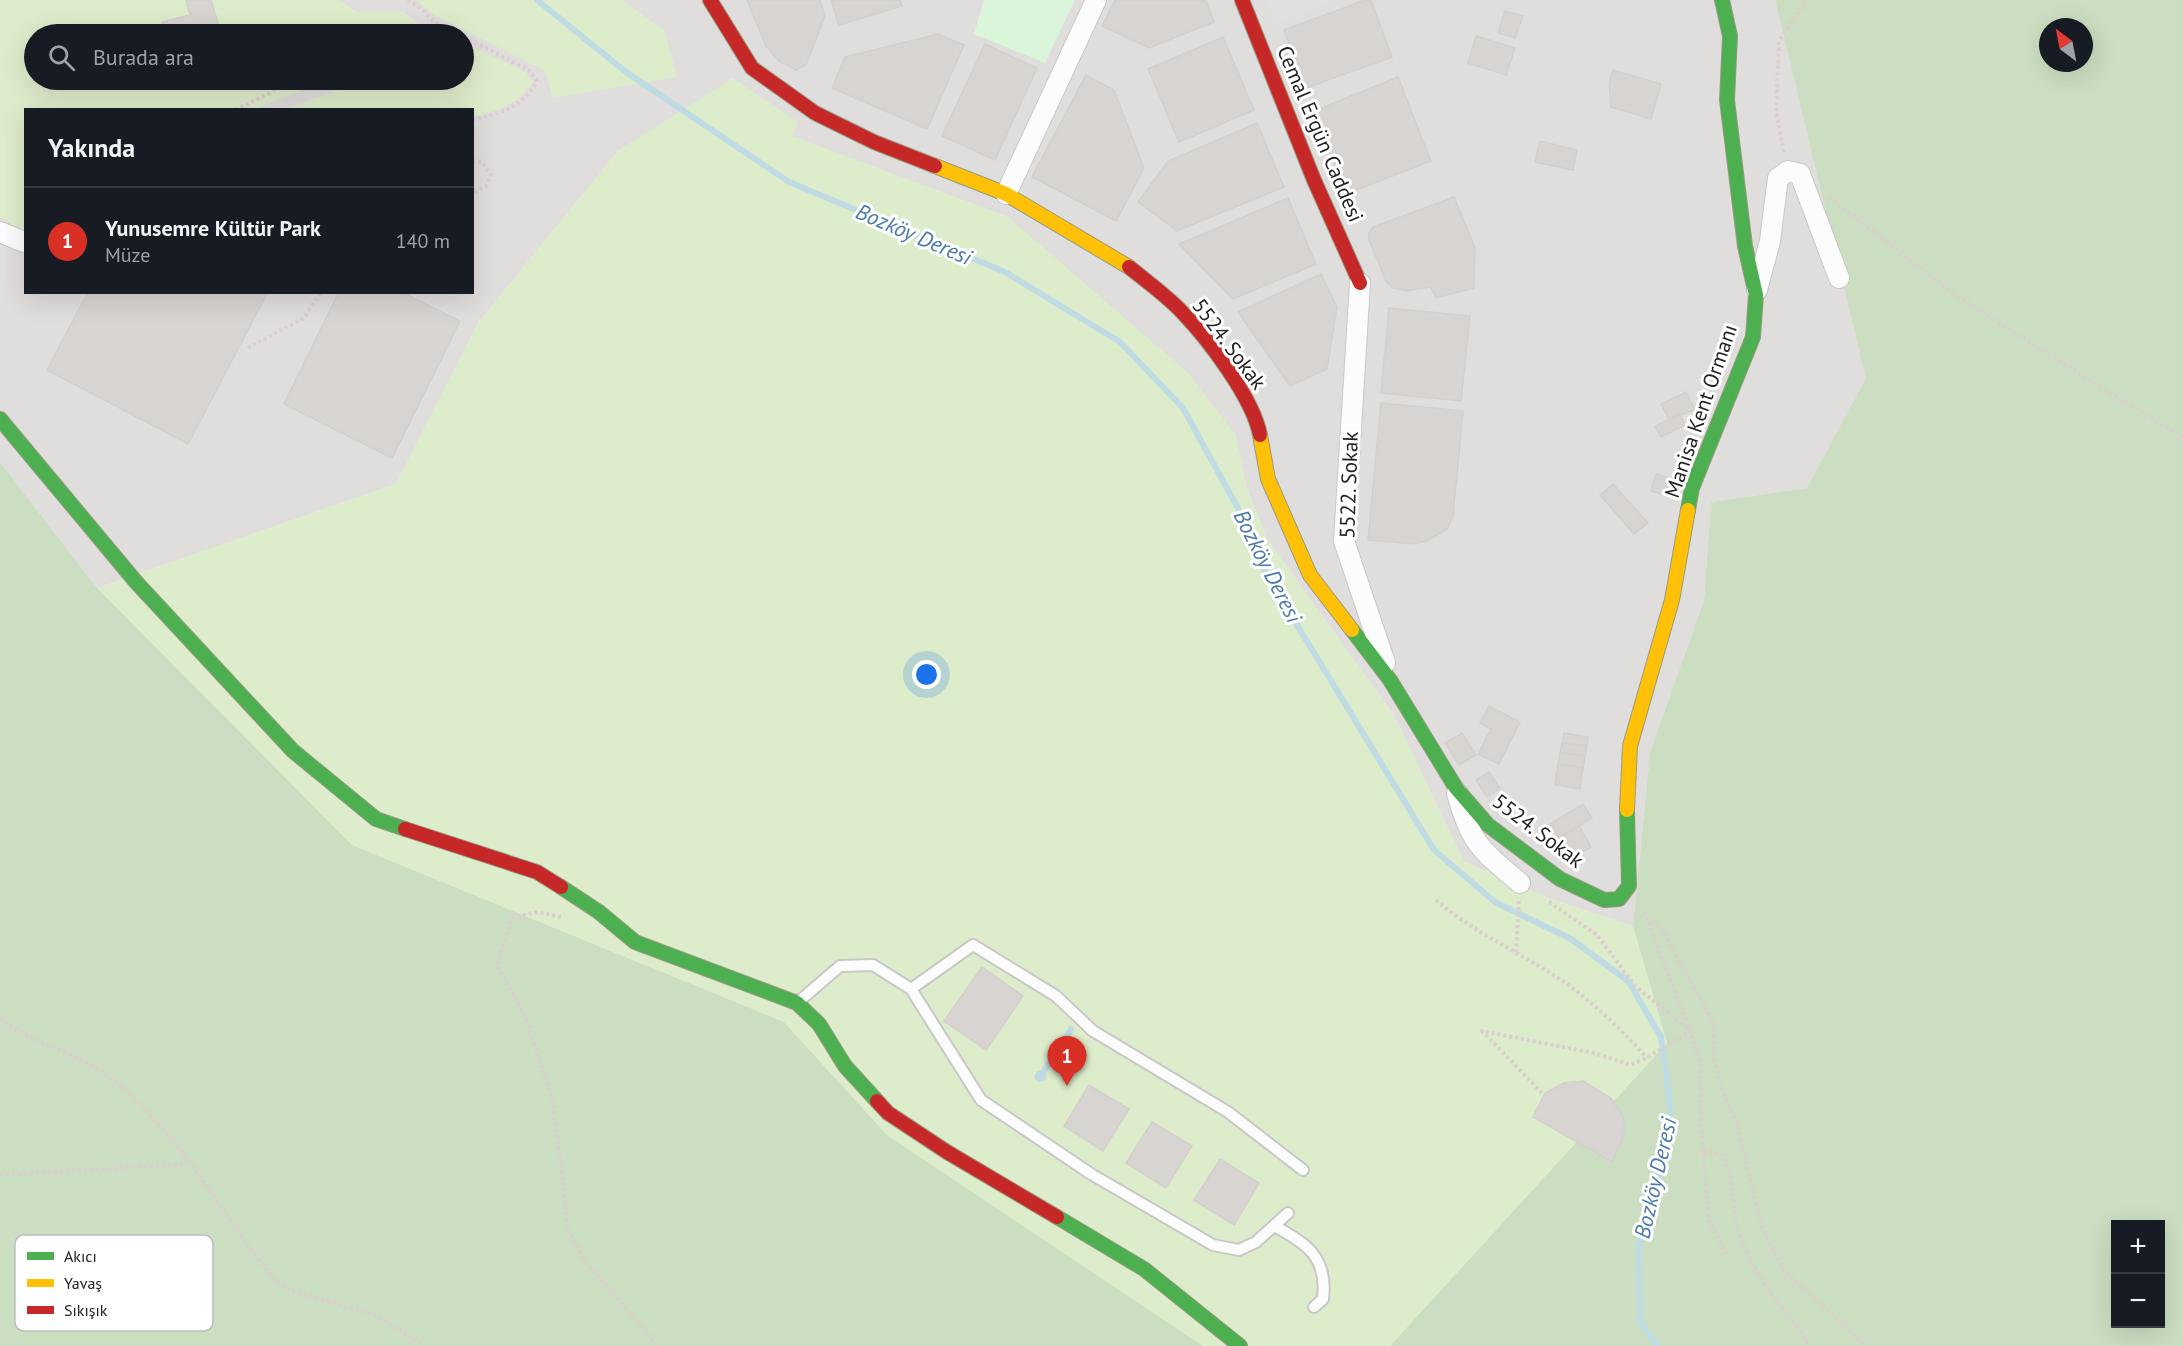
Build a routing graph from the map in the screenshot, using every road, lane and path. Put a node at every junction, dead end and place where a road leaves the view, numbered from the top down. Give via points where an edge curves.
1 (408, 0) edge
2 (710, 0) edge
3 (1096, 0) edge
4 (1242, 0) edge
5 (1722, 0) edge
6 (1807, 0) edge
7 (433, 21) junction
8 (430, 24) edge
9 (439, 24) edge
10 (474, 42) edge
11 (276, 90) edge
12 (239, 108) edge
13 (474, 120) edge
14 (474, 161) edge
15 (1788, 171) junction
16 (474, 193) edge
17 (1006, 194) junction
18 (1828, 195) dead end
19 (0, 232) edge
20 (24, 242) edge
21 (1839, 278) dead end
22 (1360, 283) joint
23 (320, 294) edge
24 (1756, 295) junction
25 (248, 348) dead end
26 (0, 420) edge
27 (2183, 437) edge
28 (1390, 680) junction
29 (1456, 788) junction
30 (1520, 889) junction
31 (1619, 899) junction
32 (1436, 900) dead end
33 (1647, 918) junction
34 (573, 920) dead end
35 (1516, 952) junction
36 (911, 989) junction
37 (797, 1003) junction
38 (0, 1018) edge
39 (1690, 1032) junction
40 (1650, 1057) junction
41 (1542, 1093) dead end
42 (1703, 1150) junction
43 (188, 1164) junction
44 (1303, 1170) dead end
45 (0, 1175) edge
46 (1288, 1214) dead end
47 (1274, 1226) junction
48 (1726, 1256) dead end
49 (1314, 1307) dead end
50 (426, 1346) edge
51 (658, 1346) edge
52 (1240, 1346) edge
53 (1811, 1346) edge
54 (1866, 1346) edge

1 - 7 path
2 - 17 street, 5524. Sokak via 752,69 815,113 874,142
3 - 17 street
4 - 22 street, Cemal Ergün Caddesi
5 - 24 street, Manisa Kent Ormanı via 1730,36 1727,100 1745,246
6 - 15 path via 1779,41 1776,112
7 - 8 path
7 - 9 path
10 - 13 path via 530,70 537,82 527,99 498,114
11 - 12 path
14 - 16 path via 482,162 491,175 486,186
15 - 21 street via 1800,174
15 - 24 street via 1778,178 1770,241
17 - 28 street, 5524. Sokak via 1129,267 1182,312 1224,365 1256,416 1268,479 1310,575
18 - 27 path via 1954,294
19 - 20 street
22 - 28 street, 5522. Sokak via 1344,541
23 - 25 path via 304,318
24 - 31 street, Manisa Kent Ormanı via 1753,337 1692,488 1672,600 1630,746 1626,832 1629,886
26 - 37 street via 136,582 285,743 376,819 537,872 635,942
28 - 29 street, 5524. Sokak
29 - 30 street via 1465,824 1483,852
29 - 31 street, 5524. Sokak via 1488,825 1560,879 1604,900
30 - 35 path
30 - 39 path via 1597,934 1635,986
31 - 33 path
32 - 35 path via 1458,920
33 - 39 path
33 - 54 path via 1661,928 1714,1023 1714,1058 1720,1081 1737,1124 1762,1227 1785,1272
34 - 51 path via 538,912 512,917 497,965 525,1016 552,1099 567,1229 585,1261
35 - 40 path via 1560,979
36 - 37 lane via 873,965 840,966
36 - 44 lane via 973,945 1056,996 1093,1031 1227,1112
36 - 47 lane via 981,1100 1091,1174 1213,1245 1239,1250 1256,1242
37 - 52 street via 819,1024 845,1066 888,1113 1144,1269
38 - 43 path via 109,1078 154,1118
39 - 40 path
39 - 42 path via 1701,1065
40 - 41 path via 1630,1065 1594,1053 1482,1030
42 - 48 path via 1709,1220
42 - 53 path via 1723,1155 1732,1174 1739,1232 1759,1275
43 - 45 path
43 - 50 path via 275,1280 292,1291 372,1314
46 - 47 lane
47 - 49 lane via 1300,1239 1321,1264 1323,1299

